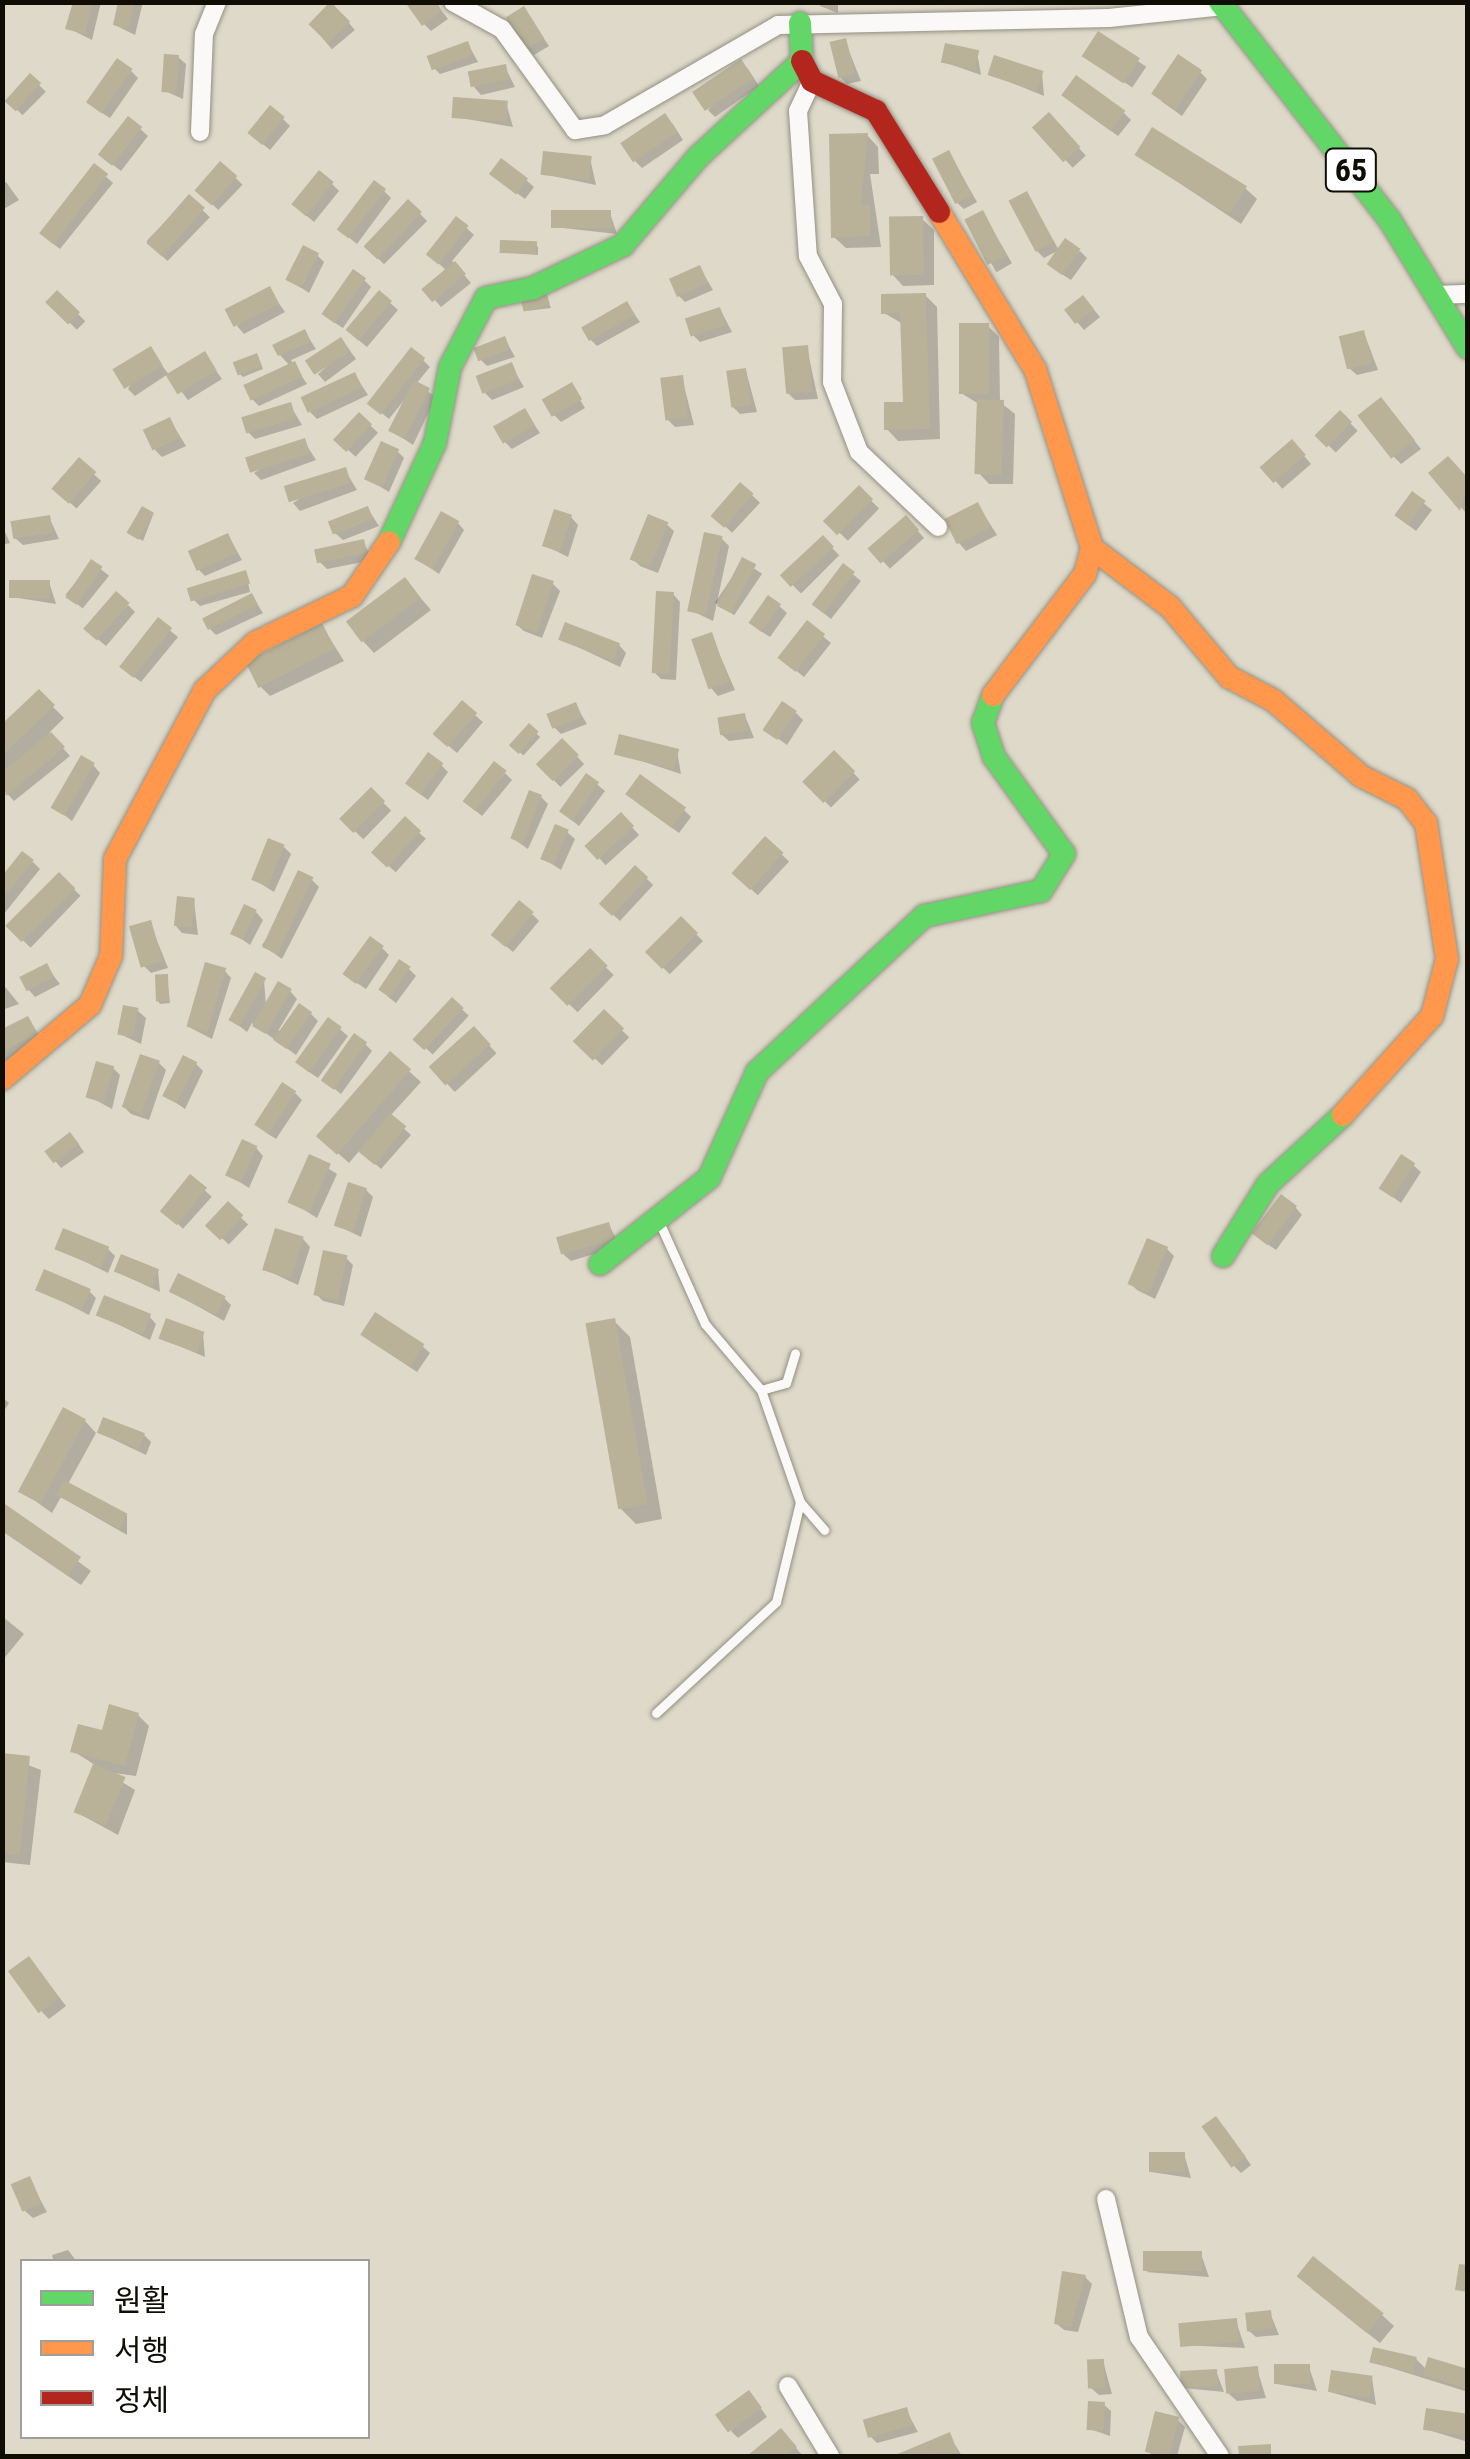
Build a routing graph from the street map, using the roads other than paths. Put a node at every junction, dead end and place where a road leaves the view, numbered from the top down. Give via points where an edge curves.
1 (217, 2) edge
2 (453, 2) edge
3 (1222, 4) edge
4 (800, 23) junction
5 (807, 71) junction
6 (200, 132) dead end
7 (1468, 294) edge
8 (1438, 295) junction
9 (1468, 348) edge
10 (938, 527) dead end
11 (1092, 548) junction
12 (2, 1078) edge
13 (660, 1224) junction
14 (1222, 1256) dead end
15 (600, 1264) dead end
16 (795, 1352) dead end
17 (761, 1390) junction
18 (800, 1502) junction
19 (824, 1530) dead end
20 (656, 1713) dead end
21 (1106, 2199) dead end
22 (788, 2386) dead end
23 (1216, 2454) edge
24 (830, 2456) edge

1 - 6 street via 204,34
2 - 4 street via 502,29 575,130 606,124 749,35
3 - 4 street via 1109,18
3 - 8 street, 65
4 - 5 street
5 - 10 street via 798,111 808,256 833,304 832,382 859,452
5 - 11 street via 876,111 935,190 967,267 1035,369
5 - 12 street via 698,157 623,245 533,288 486,298 450,366 435,443 377,568 352,596 256,643 204,690 115,859 111,956 90,1005
7 - 8 street
8 - 9 street, 65
11 - 13 street via 1084,574 991,698 983,723 994,757 1064,854 1056,879 1040,892 924,916 891,944 757,1072 709,1178
11 - 14 street via 1170,608 1229,677 1273,700 1361,776 1407,799 1426,823 1440,893 1447,958 1432,1016 1314,1148 1268,1184
13 - 15 street
13 - 17 lane via 705,1324
16 - 17 lane via 786,1383
17 - 18 lane
18 - 19 lane
18 - 20 lane via 776,1602
21 - 23 street via 1139,2337
22 - 24 street

